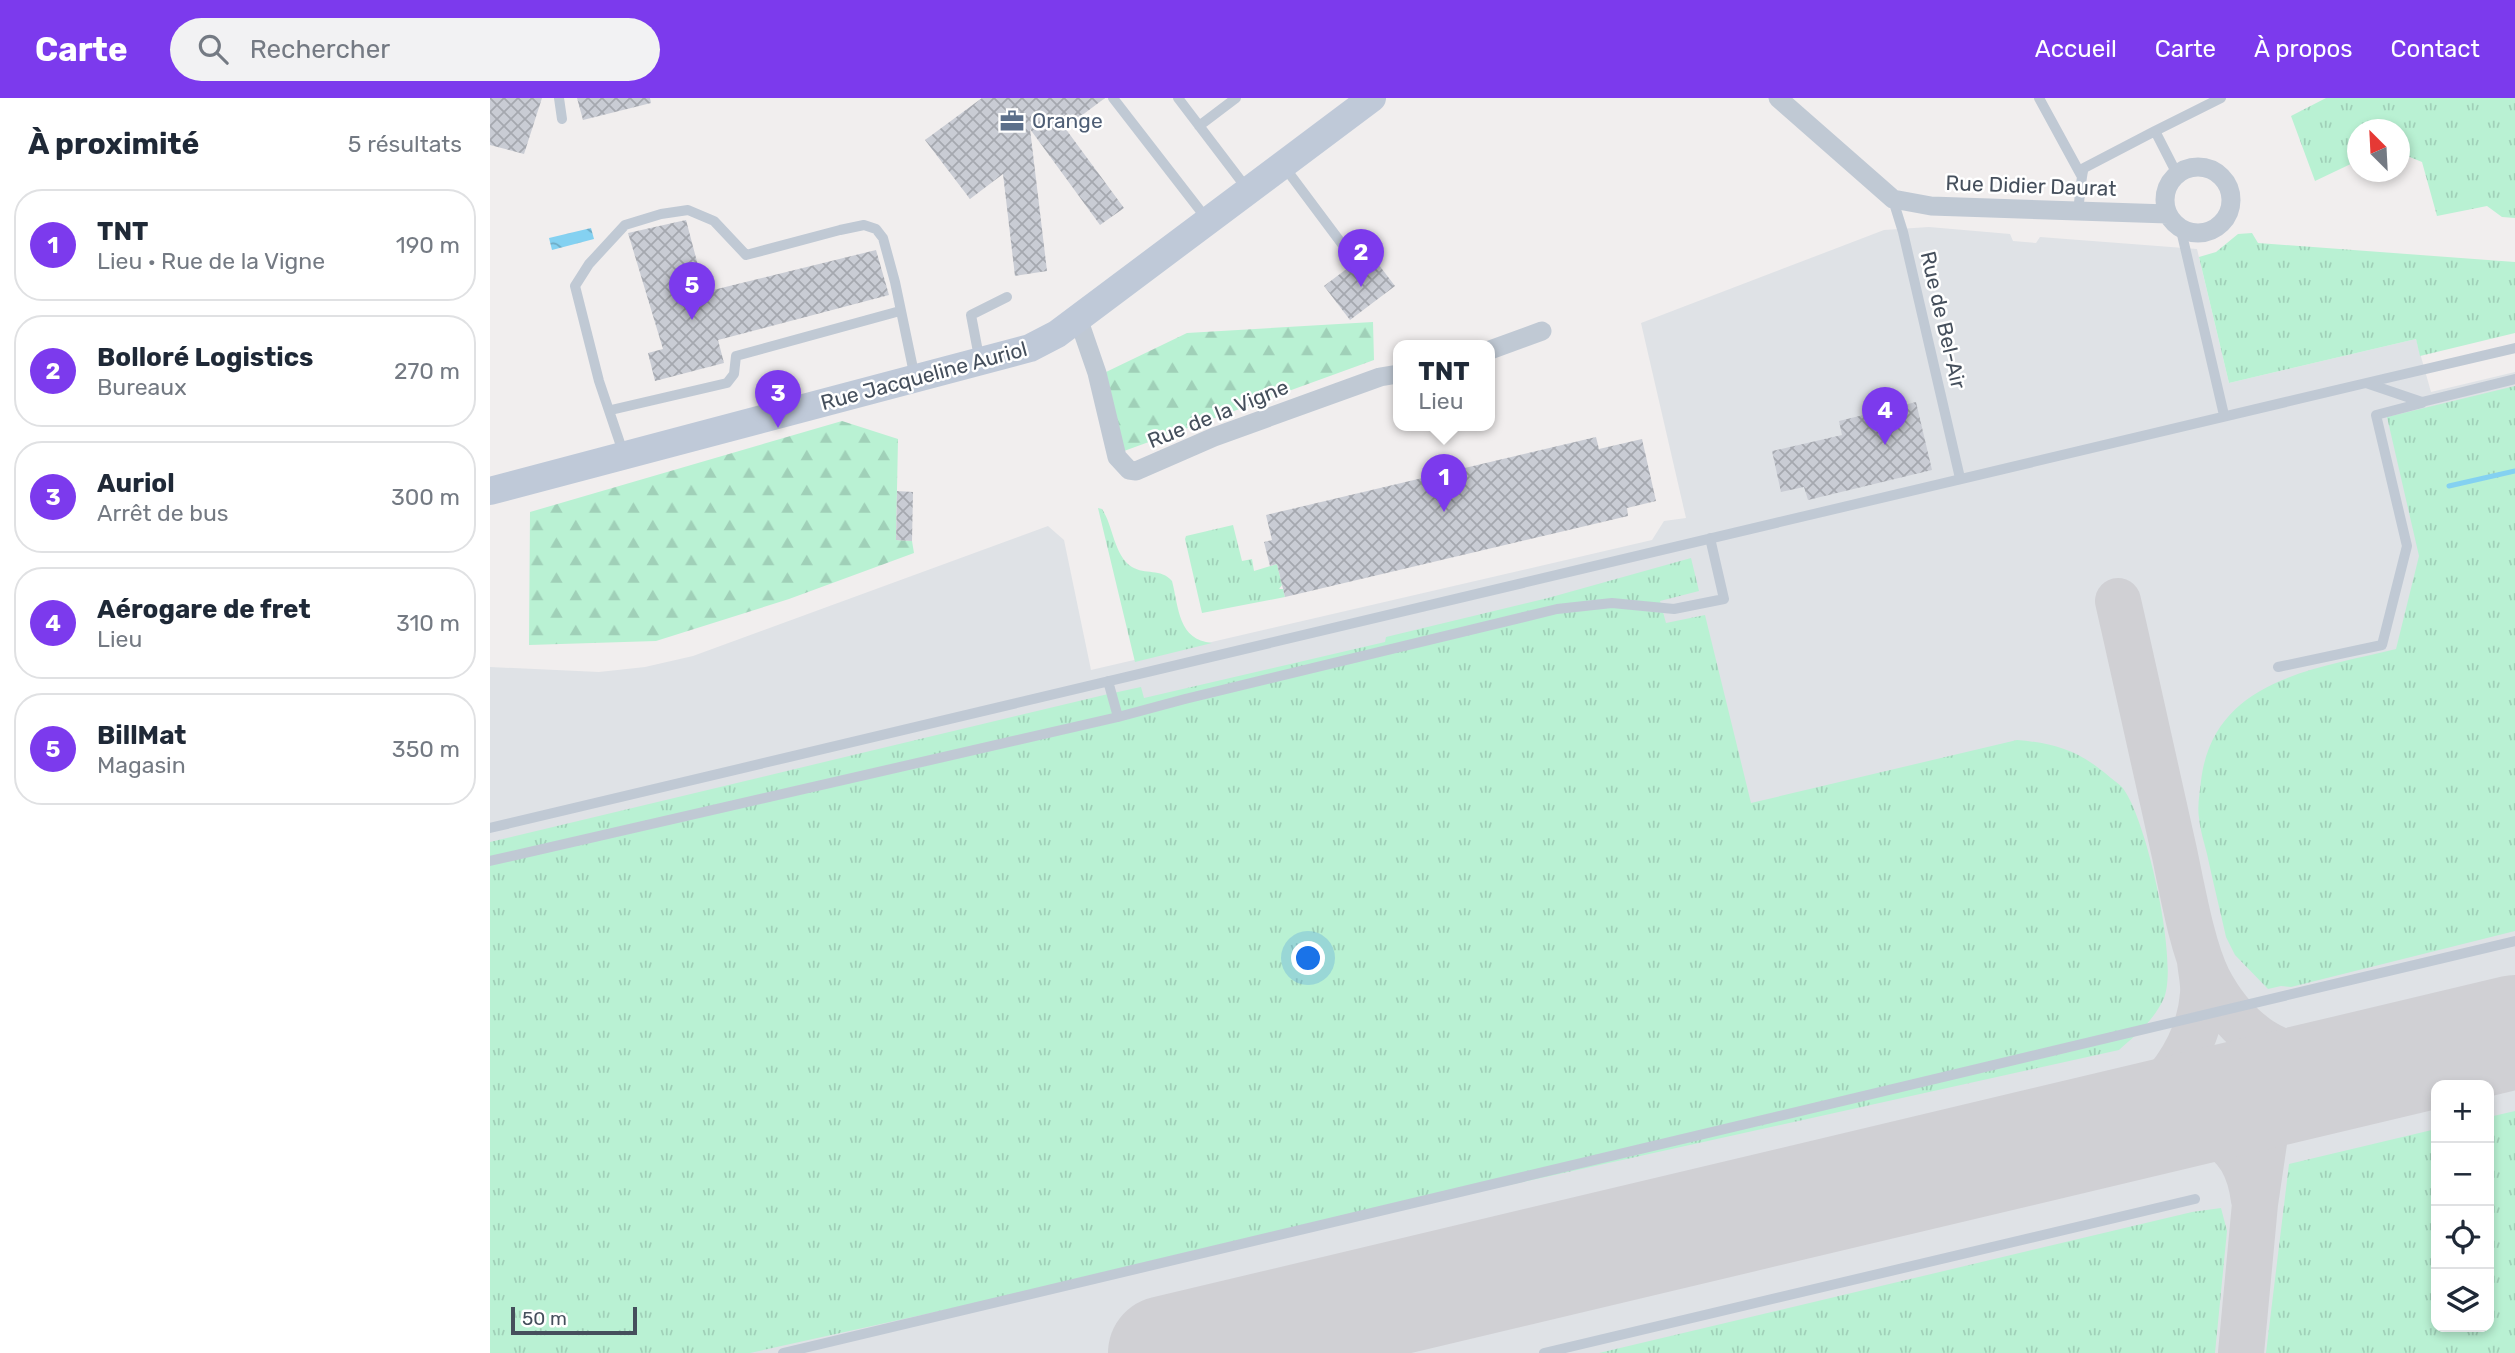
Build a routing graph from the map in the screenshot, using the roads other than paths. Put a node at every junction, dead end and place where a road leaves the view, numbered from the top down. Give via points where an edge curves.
1 (559, 98) edge
2 (1114, 98) edge
3 (1178, 98) edge
4 (1236, 98) edge
5 (1372, 98) edge
6 (1778, 98) edge
7 (2039, 98) edge
8 (2221, 98) edge
9 (562, 119) dead end
10 (1199, 126) junction
11 (2155, 131) junction
12 (1283, 165) junction
13 (2178, 174) junction
14 (2081, 175) junction
15 (1249, 190) junction
16 (1893, 199) junction
17 (2078, 210) junction
18 (2174, 220) junction
19 (1208, 221) junction
20 (1342, 244) dead end
21 (1007, 297) dead end
22 (900, 311) junction
23 (1078, 318) junction
24 (1542, 331) dead end
25 (1495, 348) edge
26 (2515, 348) edge
27 (980, 361) junction
28 (1393, 375) edge
29 (915, 378) junction
30 (2515, 379) edge
31 (2366, 383) junction
32 (2423, 402) junction
33 (611, 410) junction
34 (2224, 415) junction
35 (625, 456) junction
36 (1960, 478) junction
37 (490, 491) edge
38 (1710, 538) junction
39 (2278, 667) dead end
40 (1108, 681) junction
41 (1118, 717) junction
42 (490, 828) edge
43 (490, 861) edge
44 (2515, 941) edge
45 (2195, 1199) dead end
46 (783, 1353) edge
47 (1544, 1353) edge

1 - 9 lane
2 - 19 lane
3 - 10 lane
4 - 10 lane
5 - 12 street, Rue Jacqueline Auriol
6 - 16 street
7 - 14 lane
8 - 11 lane
10 - 15 lane
11 - 13 lane
11 - 14 lane via 2084,168
12 - 15 street, Rue Jacqueline Auriol
12 - 20 lane
13 - 18 street via 2165,198
13 - 18 street, Rue Didier Daurat via 2191,168 2213,170 2227,184 2230,207 2217,226 2199,232 2188,231
14 - 17 lane
15 - 19 street, Rue Jacqueline Auriol
16 - 17 street, Rue Didier Daurat via 1931,206
16 - 36 lane, Rue de Bel-Air
17 - 18 street, Rue Didier Daurat
18 - 34 lane
19 - 23 street, Rue Jacqueline Auriol
21 - 27 lane via 971,314
22 - 29 lane
22 - 33 lane via 736,356 734,374 727,383
22 - 33 lane via 883,238 864,225 746,255 715,221 688,210 625,225 575,286
23 - 27 street, Rue Jacqueline Auriol via 1030,348
23 - 28 street, Rue de la Vigne via 1117,457 1129,470
24 - 25 street
26 - 31 lane
27 - 29 street, Rue Jacqueline Auriol
29 - 35 street, Rue Jacqueline Auriol
30 - 32 lane
31 - 32 lane
31 - 34 lane
32 - 39 lane via 2376,415 2407,545 2382,645
33 - 35 lane
34 - 36 lane
35 - 37 street, Rue Jacqueline Auriol
36 - 38 lane
38 - 40 lane
38 - 41 lane via 1724,599 1674,609 1612,603 1557,609
40 - 41 lane
40 - 42 lane
41 - 43 lane
44 - 46 lane
45 - 47 lane

